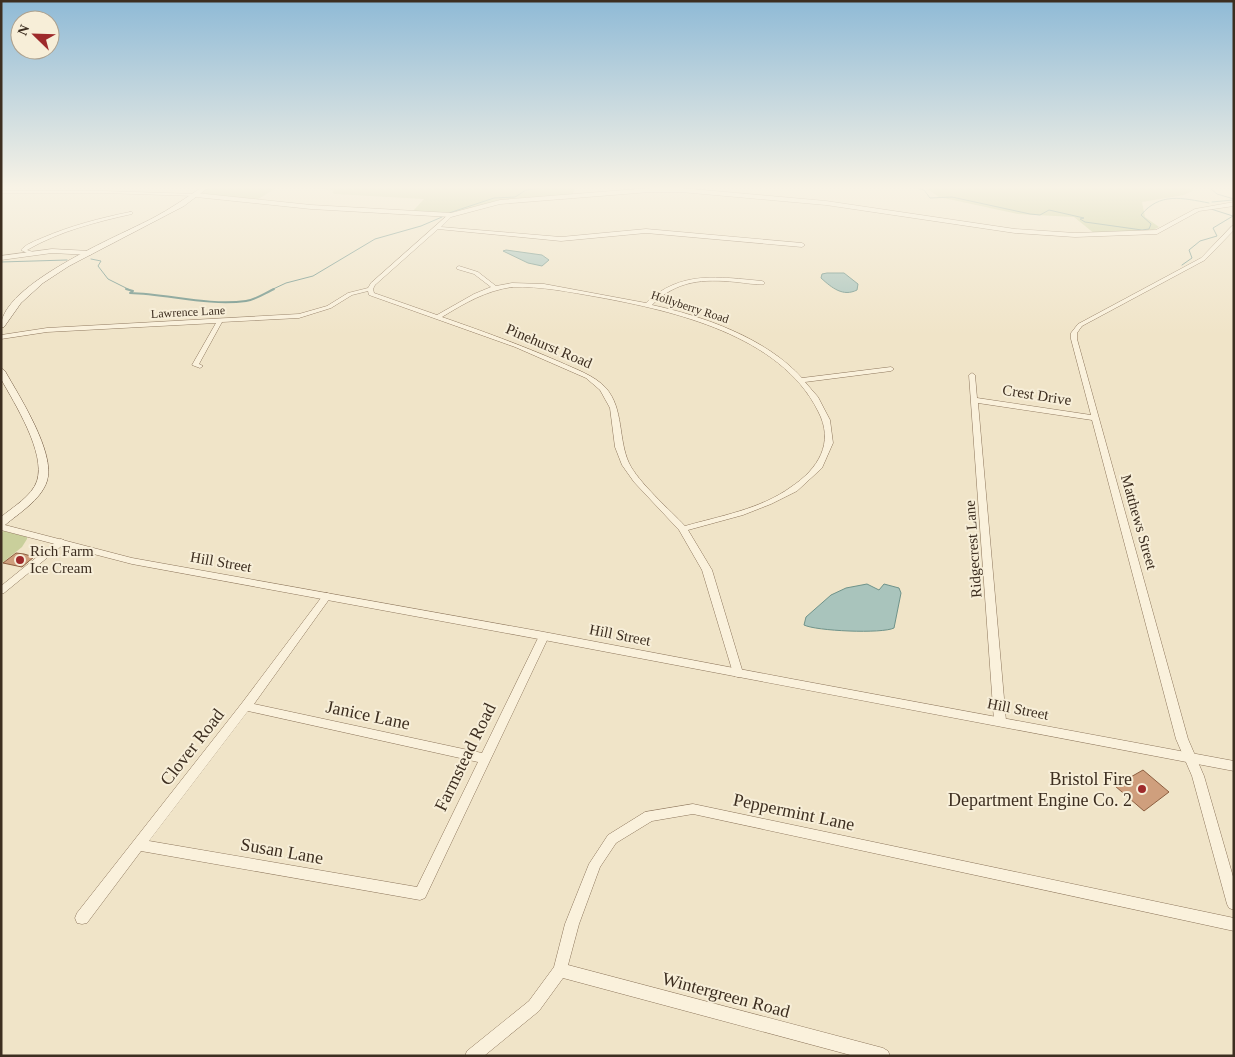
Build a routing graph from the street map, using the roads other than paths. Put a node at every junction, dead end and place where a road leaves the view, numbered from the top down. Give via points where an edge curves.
1 (50, 236) edge
2 (120, 236) edge
3 (429, 236) edge
4 (531, 236) edge
5 (589, 236) edge
6 (705, 236) edge
7 (1226, 236) edge
8 (802, 245) dead end
9 (31, 253) junction
10 (90, 253) junction
11 (1, 258) edge
12 (459, 268) dead end
13 (762, 284) dead end
14 (494, 287) junction
15 (370, 289) junction
16 (648, 305) junction
17 (437, 318) junction
18 (219, 322) junction
19 (1, 325) edge
20 (1, 337) edge
21 (200, 366) dead end
22 (891, 369) dead end
23 (1, 371) edge
24 (972, 374) dead end
25 (802, 380) junction
26 (974, 400) junction
27 (1095, 418) junction
28 (1, 523) edge
29 (1, 527) edge
30 (683, 529) junction
31 (61, 542) junction
32 (1, 591) edge
33 (327, 596) junction
34 (544, 636) junction
35 (738, 674) junction
36 (246, 706) junction
37 (1000, 721) junction
38 (484, 758) junction
39 (1190, 758) junction
40 (1234, 766) edge
41 (138, 845) junction
42 (420, 894) joint
43 (1234, 904) edge
44 (82, 918) dead end
45 (1234, 925) edge
46 (560, 970) junction
47 (472, 1056) edge
48 (883, 1056) edge

1 - 9 street via 24,250
2 - 10 main road
3 - 15 street
4 - 5 street via 560,239
6 - 8 street
7 - 27 street, Matthews Street via 1203,259 1077,327 1074,339
9 - 10 street
9 - 11 street
10 - 19 main road via 40,282 14,305
12 - 14 street via 476,273
13 - 16 street via 710,278 687,280 668,288
14 - 16 street, Hollyberry Road via 544,286
14 - 17 street, Hollyberry Road
15 - 17 street, Pinehurst Road via 376,297
15 - 18 street, Lawrence Lane via 350,294 308,315
16 - 25 street, Hollyberry Road via 697,319 752,342
17 - 30 street, Pinehurst Road via 517,346 598,383 614,408 619,448 626,465
18 - 20 street, Lawrence Lane via 47,330
18 - 21 street via 195,364
22 - 25 street
23 - 28 main road via 34,435 45,466 42,482 28,500
24 - 26 street, Ridgecrest Lane
25 - 30 street, Hollyberry Road via 824,409 830,435 825,456 811,475 772,501
26 - 27 street, Crest Drive
26 - 37 street, Ridgecrest Lane
27 - 39 street, Matthews Street via 1182,739
29 - 31 street, Hill Street
30 - 35 street, Pinehurst Road via 711,580
31 - 32 street
31 - 33 street, Hill Street via 132,561
33 - 34 street, Hill Street
33 - 36 street, Clover Road
34 - 35 street, Hill Street
34 - 38 street, Farmstead Road
35 - 37 street, Hill Street
36 - 38 street, Janice Lane
36 - 41 street, Clover Road
37 - 39 street, Hill Street
38 - 42 street, Farmstead Road
39 - 40 street, Hill Street
39 - 43 street, Matthews Street
41 - 42 street, Susan Lane
41 - 44 street, Clover Road
45 - 46 street, Peppermint Lane via 693,809 649,816 612,839 595,864 572,924
46 - 47 street, Peppermint Lane via 534,1006
46 - 48 street, Wintergreen Road

